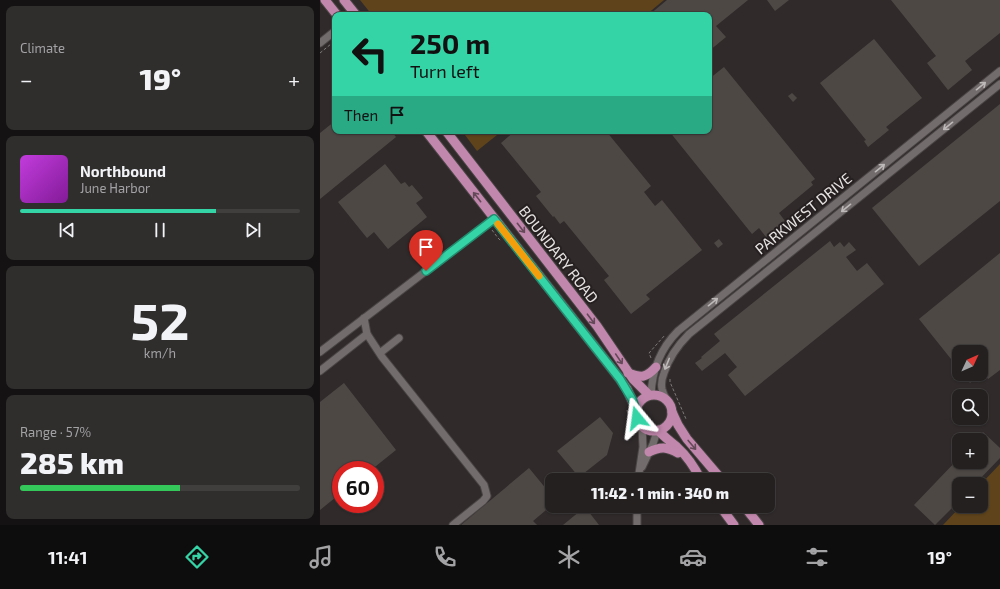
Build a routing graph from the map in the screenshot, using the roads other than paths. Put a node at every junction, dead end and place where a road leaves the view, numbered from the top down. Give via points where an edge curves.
1 (325, 0) edge
2 (344, 0) edge
3 (335, 12) edge
4 (353, 12) edge
5 (332, 33) edge
6 (320, 43) edge
7 (1000, 71) edge
8 (1000, 84) edge
9 (428, 134) edge
10 (448, 134) edge
11 (494, 219) junction
12 (758, 266) junction
13 (764, 273) junction
14 (364, 318) junction
15 (367, 334) junction
16 (399, 338) dead end
17 (320, 352) edge
18 (380, 353) junction
19 (656, 367) junction
20 (320, 370) edge
21 (628, 373) junction
22 (650, 395) junction
23 (667, 400) junction
24 (636, 410) junction
25 (672, 412) junction
26 (642, 426) junction
27 (657, 430) junction
28 (649, 452) junction
29 (688, 459) junction
30 (640, 473) edge
31 (641, 473) edge
32 (697, 473) edge
33 (716, 473) edge
34 (636, 513) edge
35 (725, 513) edge
36 (750, 513) edge
37 (453, 525) edge
38 (637, 525) edge
39 (734, 525) edge
40 (759, 525) edge

1 - 3 main road
2 - 4 main road
5 - 6 street
12 -> 7 street, PARKWEST DRIVE
8 -> 13 street, PARKWEST DRIVE
11 -> 9 main road, BOUNDARY ROAD
10 -> 21 main road, BOUNDARY ROAD via 597,326
11 - 14 street
11 - 24 main road, BOUNDARY ROAD via 620,379
12 - 13 street
19 -> 12 street, PARKWEST DRIVE via 673,336
13 -> 23 street, PARKWEST DRIVE via 689,334 676,348 667,363 661,383
14 - 15 street
14 - 17 street
15 - 18 street
15 - 20 street
16 - 18 street
18 - 37 street via 484,485 487,496
19 - 21 main road via 643,376
19 - 22 street, PARKWEST DRIVE
21 - 22 main road, BOUNDARY ROAD
22 - 23 main road via 661,396
22 - 24 main road via 641,400
23 - 25 main road
24 - 26 main road
25 - 27 main road via 669,422 664,428
25 -> 33 main road via 687,439
26 - 27 main road via 649,430
26 - 30 street via 643,447
27 - 28 street
27 - 29 main road
28 - 29 main road via 664,447
28 - 31 street
29 - 32 main road
34 - 38 street
35 - 39 main road
36 - 40 main road

